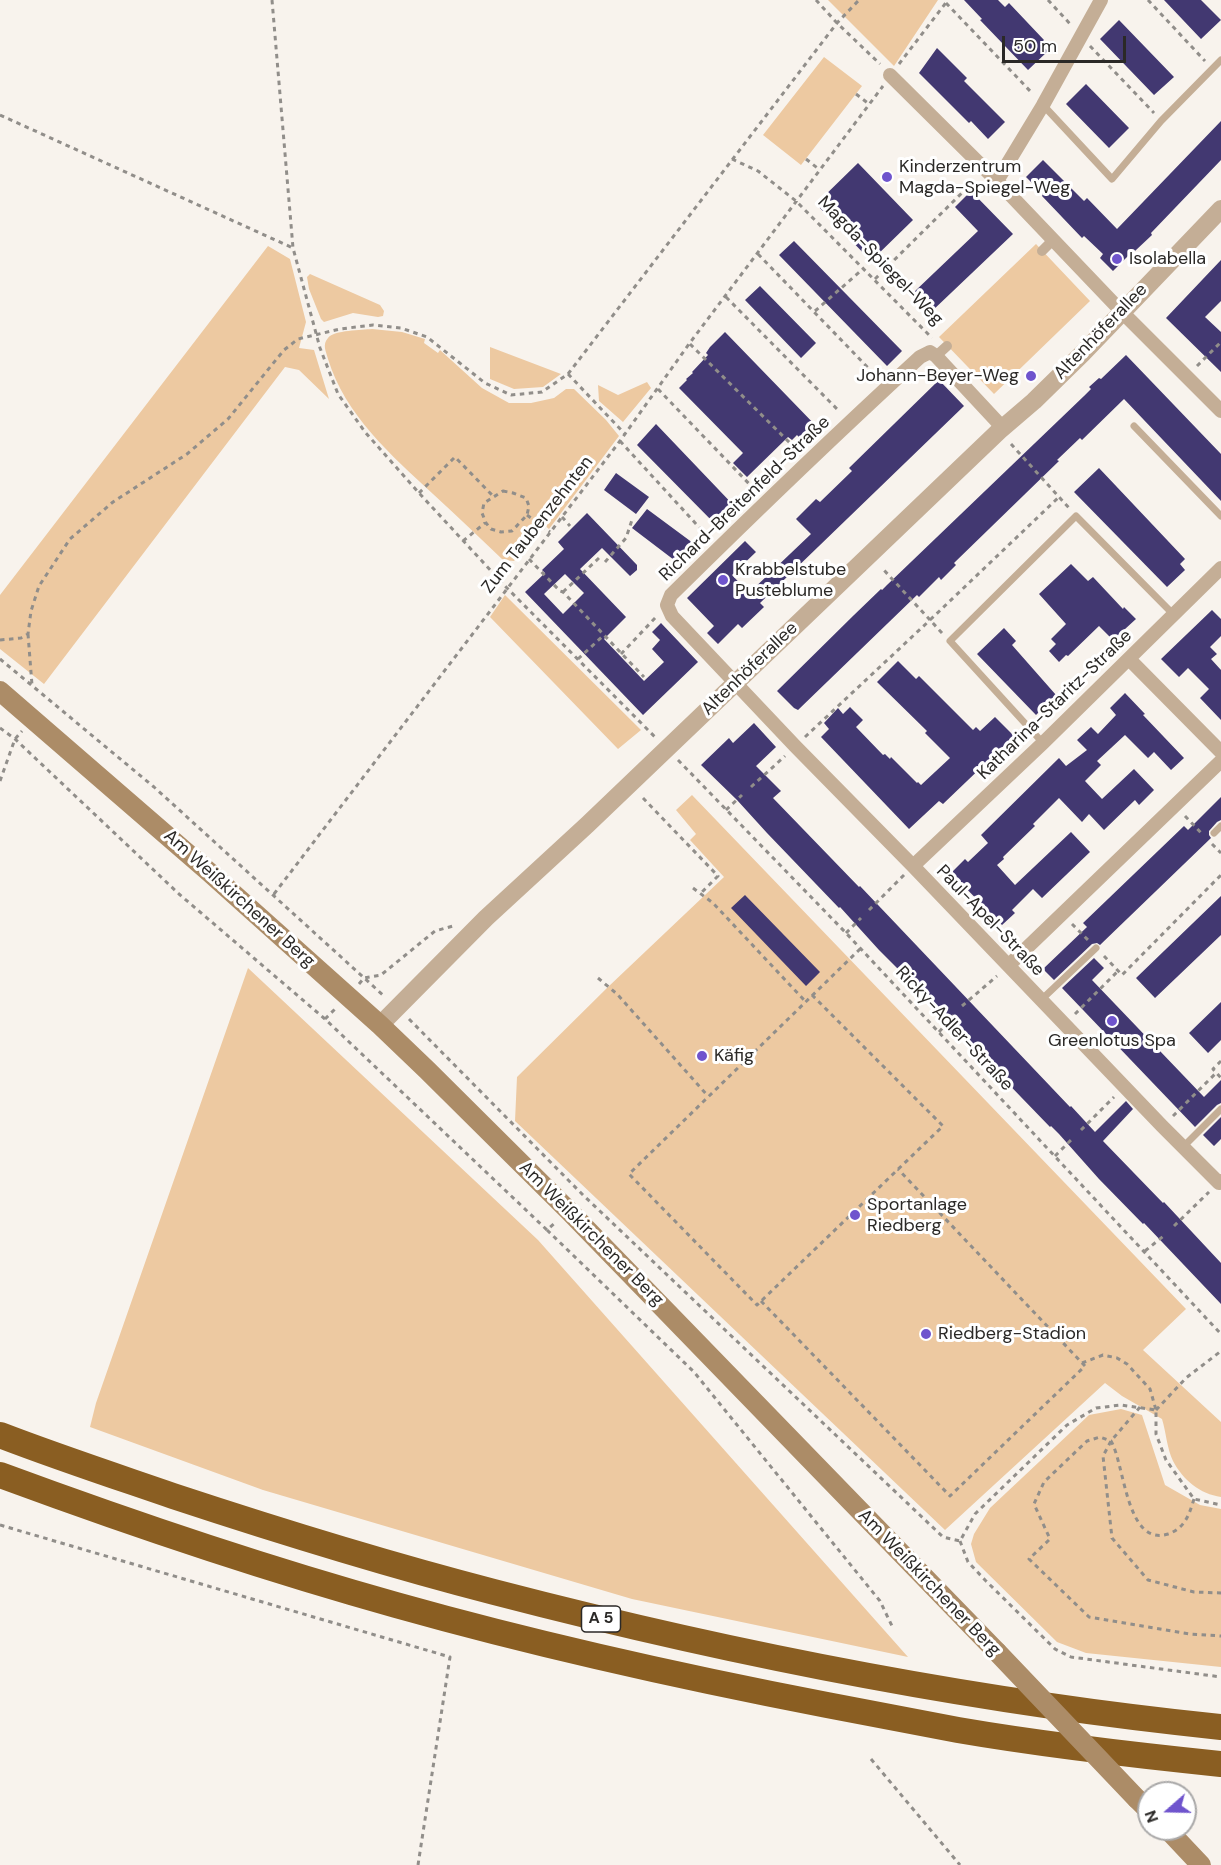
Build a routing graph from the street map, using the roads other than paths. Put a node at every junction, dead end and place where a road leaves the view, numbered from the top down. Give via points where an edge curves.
1 (1101, 0) edge
2 (1221, 60) edge
3 (890, 75) road end
4 (1043, 105) junction
5 (998, 181) junction
6 (1221, 209) edge
7 (1054, 239) junction
8 (1042, 251) dead end
9 (1122, 312) junction
10 (947, 346) dead end
11 (933, 354) junction
12 (1221, 411) edge
13 (1134, 426) dead end
14 (1007, 436) junction
15 (1221, 516) edge
16 (1221, 568) edge
17 (1173, 614) junction
18 (1129, 659) junction
19 (736, 683) junction
20 (0, 691) edge
21 (1043, 743) junction
22 (1221, 752) edge
23 (1221, 761) edge
24 (1221, 826) edge
25 (1214, 833) dead end
26 (913, 866) junction
27 (1096, 948) road end
28 (1009, 965) junction
29 (1041, 1000) junction
30 (380, 1025) junction
31 (1221, 1109) edge
32 (1183, 1147) junction
33 (1220, 1183) edge
34 (0, 1435) edge
35 (0, 1475) edge
36 (1221, 1727) edge
37 (1221, 1764) edge
38 (1137, 1799) edge
39 (1178, 1841) edge
40 (1201, 1865) edge

1 - 4 street
2 - 4 lane via 1161,121 1112,179
3 - 5 street
4 - 5 street
5 - 7 street
6 - 9 street, Altenhöferallee
7 - 8 street
7 - 9 street
9 - 12 street
9 - 14 street, Altenhöferallee via 1034,401
10 - 11 street
11 - 14 street, Magda-Spiegel-Weg
11 - 19 street, Richard-Breitenfeld-Straße via 920,357 887,387 671,595 667,605 672,616
13 - 15 lane
14 - 19 street, Altenhöferallee
16 - 17 street, Katharina-Staritz-Straße
17 - 18 street, Katharina-Staritz-Straße
17 - 21 lane via 1076,516 950,640
18 - 21 street, Katharina-Staritz-Straße
18 - 22 street
19 - 26 street, Paul-Apel-Straße
19 - 30 street, Altenhöferallee via 486,918
20 - 30 main road, Am Weißkirchener Berg
21 - 26 street, Katharina-Staritz-Straße
23 - 28 street
24 - 25 lane
26 - 28 street, Paul-Apel-Straße
27 - 29 lane
28 - 29 street, Paul-Apel-Straße
29 - 32 street, Paul-Apel-Straße
30 - 38 main road, Am Weißkirchener Berg, bridge via 569,1210
31 - 32 lane
32 - 33 street, Paul-Apel-Straße
34 - 36 highway, A 5 via 245,1520 402,1568 660,1634 961,1692
35 - 37 highway, A 5 via 270,1568 406,1608 621,1663 961,1730
39 - 40 main road

